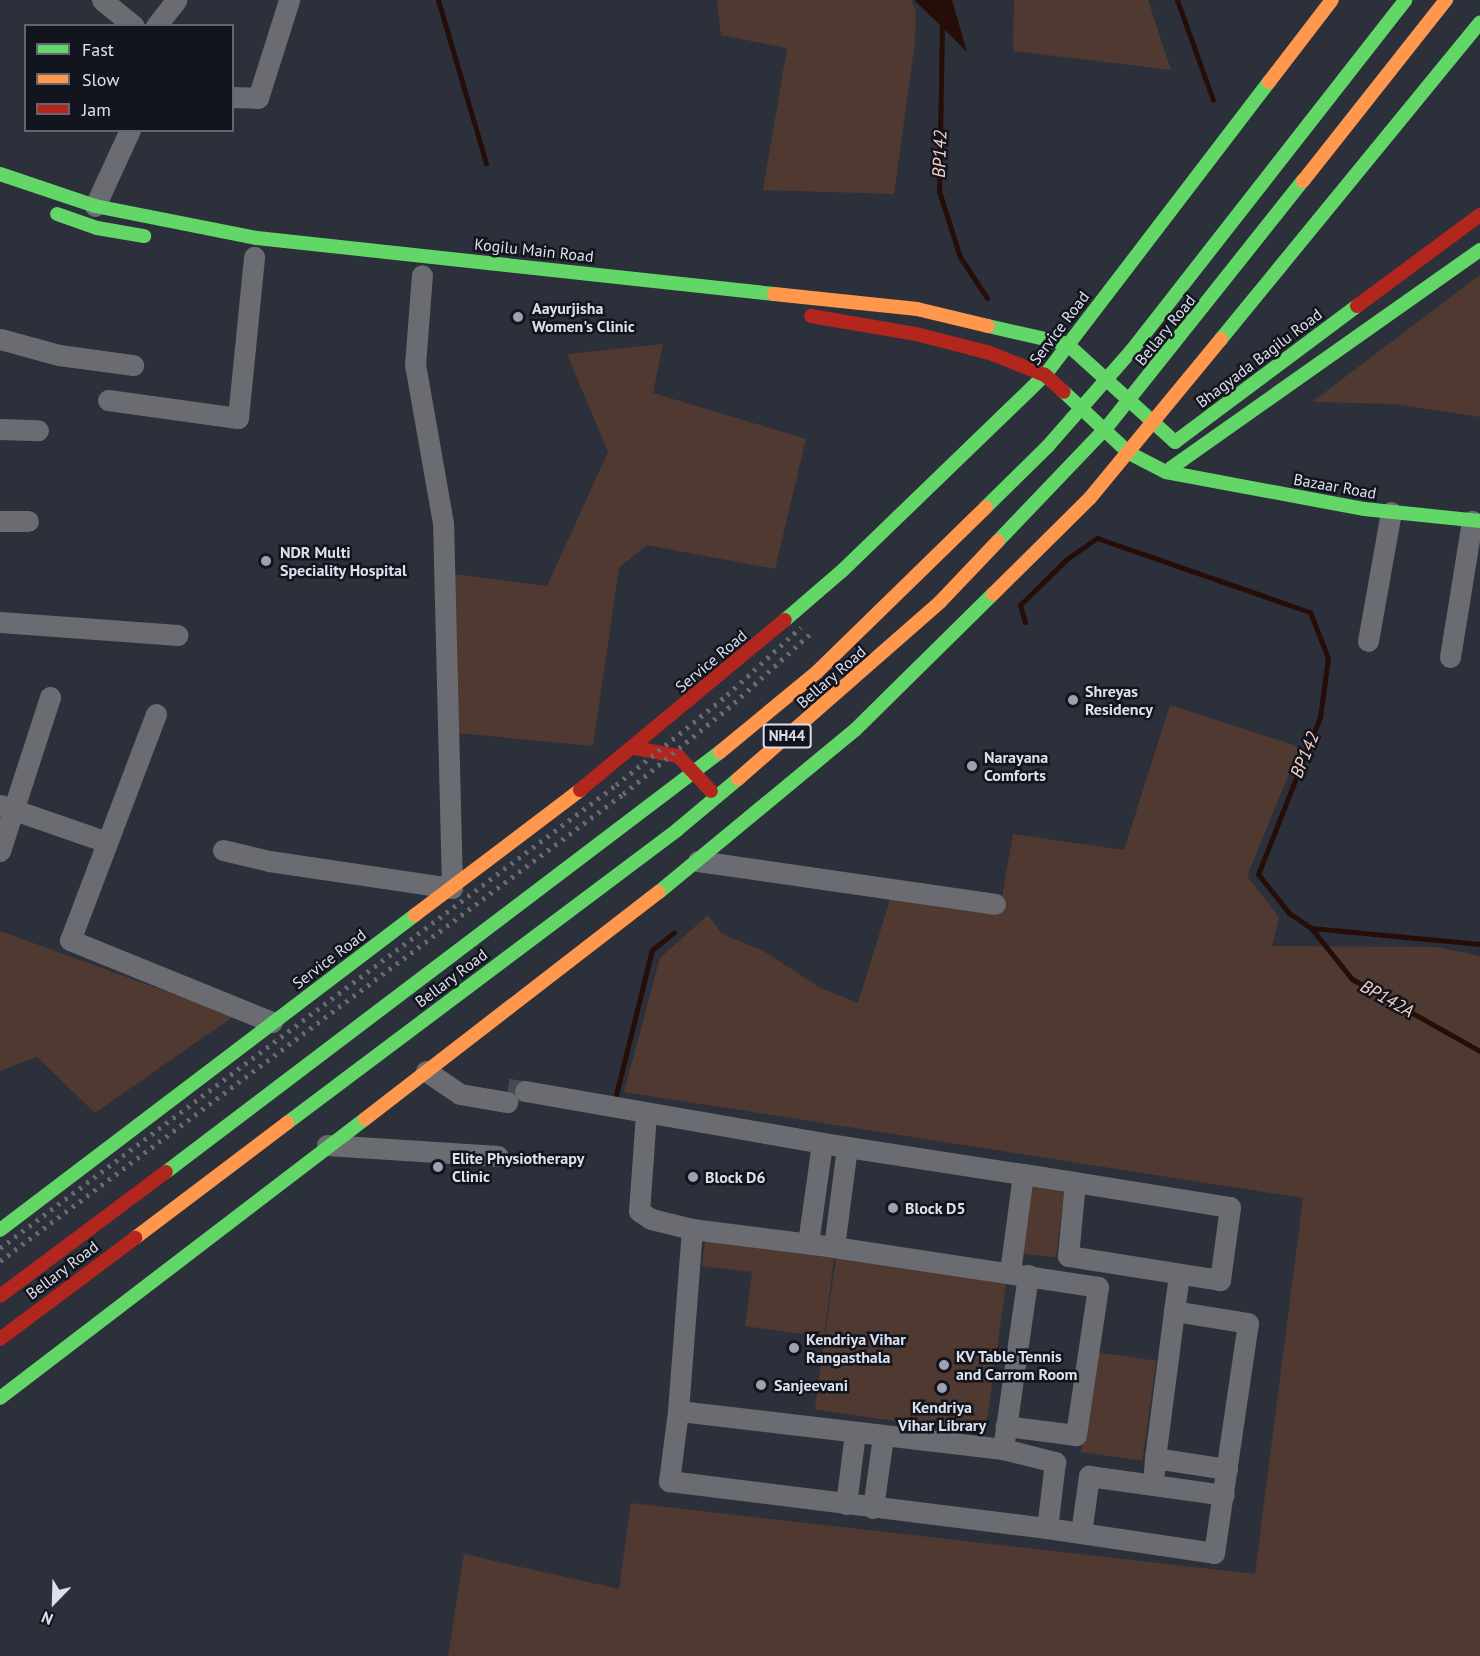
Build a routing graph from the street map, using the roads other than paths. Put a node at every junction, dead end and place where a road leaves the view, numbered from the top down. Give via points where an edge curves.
1 (102, 0) edge
2 (176, 0) edge
3 (289, 0) edge
4 (1332, 0) edge
5 (1405, 0) edge
6 (1446, 0) edge
7 (1480, 23) edge
8 (132, 24) edge
9 (158, 24) edge
10 (234, 97) edge
11 (129, 132) edge
12 (0, 174) edge
13 (95, 206) junction
14 (43, 209) dead end
15 (1480, 216) edge
16 (164, 240) dead end
17 (1480, 250) edge
18 (395, 252) junction
19 (254, 256) dead end
20 (413, 274) joint
21 (917, 309) junction
22 (800, 315) dead end
23 (916, 334) junction
24 (0, 339) edge
25 (1067, 344) junction
26 (133, 365) dead end
27 (1045, 375) junction
28 (108, 400) dead end
29 (1153, 424) junction
30 (0, 429) edge
31 (38, 430) dead end
32 (1175, 442) junction
33 (1129, 453) junction
34 (1184, 458) junction
35 (1148, 463) junction
36 (1166, 472) junction
37 (1185, 475) junction
38 (1391, 512) junction
39 (0, 520) edge
40 (28, 521) dead end
41 (1476, 521) edge
42 (0, 622) edge
43 (178, 635) dead end
44 (1368, 641) dead end
45 (1450, 657) dead end
46 (50, 698) dead end
47 (156, 714) dead end
48 (635, 748) junction
49 (7, 807) edge
50 (107, 842) junction
51 (0, 850) edge
52 (223, 850) dead end
53 (705, 856) junction
54 (452, 888) junction
55 (995, 904) dead end
56 (272, 1022) junction
57 (432, 1066) junction
58 (516, 1096) junction
59 (645, 1118) junction
60 (822, 1143) junction
61 (327, 1145) junction
62 (847, 1147) junction
63 (498, 1156) dead end
64 (1023, 1174) junction
65 (1075, 1182) junction
66 (692, 1229) junction
67 (0, 1230) edge
68 (808, 1244) junction
69 (834, 1247) junction
70 (1019, 1273) junction
71 (1179, 1275) junction
72 (0, 1296) edge
73 (1174, 1311) junction
74 (0, 1338) edge
75 (0, 1398) edge
76 (678, 1411) junction
77 (1006, 1426) junction
78 (855, 1432) junction
79 (883, 1436) junction
80 (1003, 1449) junction
81 (1155, 1458) junction
82 (1227, 1469) junction
83 (1152, 1484) junction
84 (1224, 1495) junction
85 (846, 1504) junction
86 (873, 1508) junction
87 (1047, 1528) junction
88 (1081, 1533) junction

1 - 8 street
2 - 9 street
3 - 10 street via 258,98
4 - 25 main road, Service Road
5 - 72 main road, Bellary Road / NH44 via 1132,350 1048,446 817,672 675,790
6 - 74 main road, Bellary Road / NH44 via 1142,386 940,602 835,698 677,830
7 - 29 main road
11 - 13 street
12 - 13 main road, Kogilu Main Road
13 - 18 main road, Kogilu Main Road via 257,238
14 - 16 main road via 97,228
15 - 32 main road, Bhagyada Bagilu Road
17 - 34 main road via 1221,436
18 - 20 main road
18 - 21 main road, Kogilu Main Road
19 - 28 street via 238,418
20 - 54 street via 415,365 443,523
21 - 23 main road
21 - 25 main road, Kogilu Main Road
22 - 23 main road
23 - 27 main road via 990,353
24 - 26 street via 59,355
25 - 27 main road, Service Road
25 - 29 main road
27 - 33 main road
27 - 48 main road, Service Road via 843,570
29 - 32 main road
29 - 33 main road
30 - 31 street
32 - 34 main road
32 - 35 main road, Bhagyada Bagilu Road
33 - 35 main road, Bazaar Road
33 - 53 main road via 1083,505 855,730
34 - 36 main road
34 - 37 main road
35 - 36 main road, Bazaar Road
36 - 37 main road, Bazaar Road
37 - 38 main road, Bazaar Road
38 - 41 main road, Bazaar Road
38 - 44 street
39 - 40 street
41 - 45 street
42 - 43 street
46 - 49 street
47 - 50 street
48 - 53 main road via 678,756 702,778 718,809 718,829
48 - 54 main road, Service Road
49 - 50 street
49 - 51 street
50 - 56 street via 70,940
52 - 54 street via 269,861
53 - 55 street
53 - 57 main road
54 - 56 main road, Service Road
56 - 67 main road, Service Road
57 - 58 street via 476,1086
57 - 58 street via 460,1094
57 - 61 main road
58 - 59 street
59 - 60 street
59 - 66 street via 639,1211 651,1219
60 - 62 street
60 - 68 street
61 - 63 street
61 - 75 main road
62 - 64 street
62 - 69 street
64 - 65 street
64 - 70 street
65 - 71 street via 1068,1256
65 - 71 street via 1230,1207 1220,1280
66 - 68 street
66 - 76 street
68 - 69 street
69 - 70 street
70 - 77 street
70 - 77 street via 1095,1285 1099,1290 1076,1435
71 - 73 street
73 - 81 street
73 - 82 street via 1248,1323
76 - 78 street
76 - 85 street via 671,1484
77 - 80 street
78 - 79 street
78 - 85 street
79 - 80 street
79 - 86 street
80 - 87 street via 1055,1462
81 - 82 street
81 - 83 street
82 - 84 street
83 - 84 street
83 - 88 street via 1089,1476
84 - 88 street via 1214,1553
85 - 86 street
86 - 87 street
87 - 88 street

